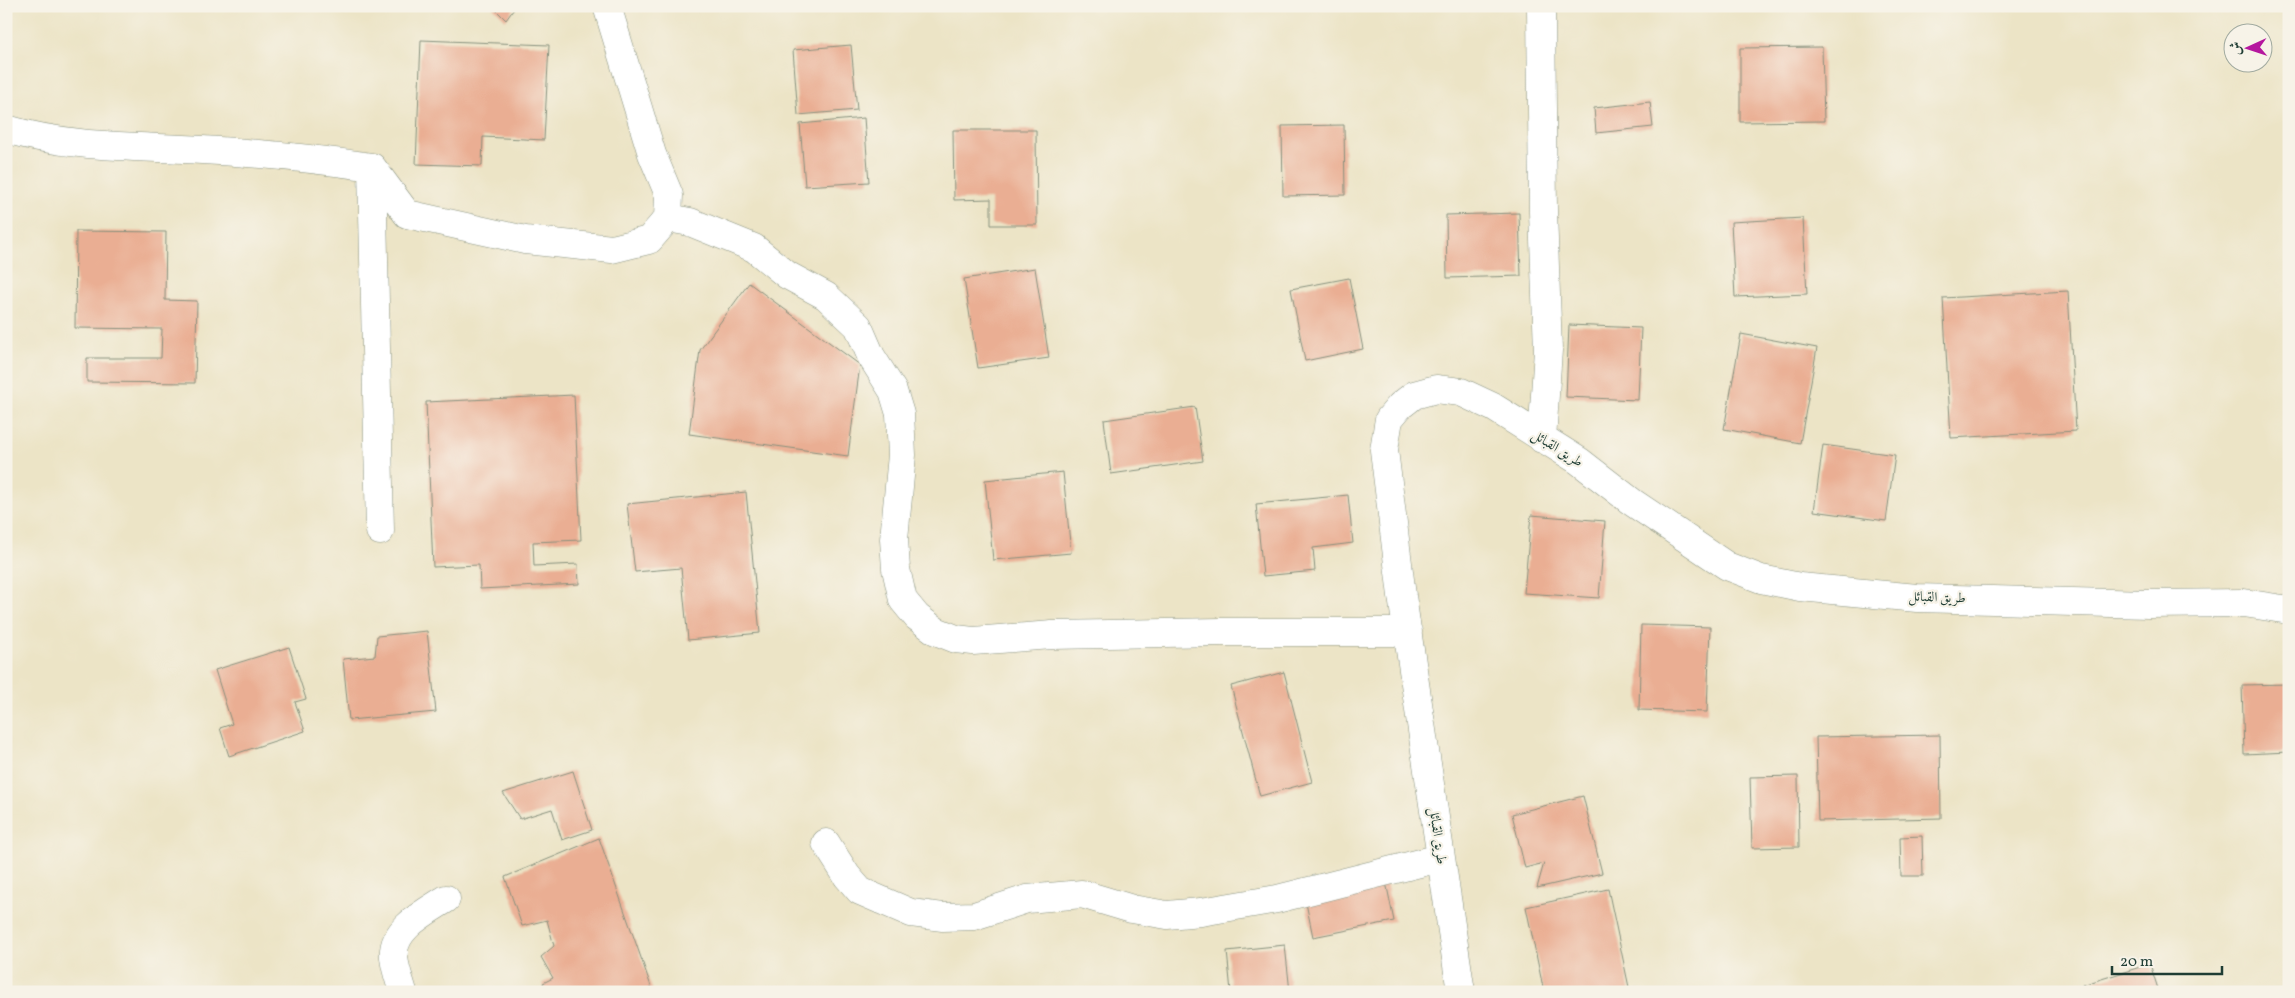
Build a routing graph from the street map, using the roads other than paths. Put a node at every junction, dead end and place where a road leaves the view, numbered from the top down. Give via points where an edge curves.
1 (607, 6) edge
2 (1541, 6) edge
3 (6, 129) edge
4 (372, 167) junction
5 (668, 218) junction
6 (1542, 439) junction
7 (380, 531) dead end
8 (2289, 610) edge
9 (1408, 632) junction
10 (826, 843) dead end
11 (1440, 858) junction
12 (446, 899) dead end
13 (403, 992) edge
14 (1461, 992) edge

1 - 5 street via 652,154 669,195
2 - 6 street via 1548,350
3 - 4 street via 75,144 212,150
4 - 5 street via 407,214 525,240 612,250 649,240
4 - 7 street
5 - 9 street via 690,222 754,248 787,275 826,296 858,326 892,391 900,414 902,455 894,539 903,600 917,617 936,630 972,642 1052,635
6 - 8 street, طريق القبائل via 1579,461 1632,502 1726,566 1761,579 1800,587 1917,598 2244,603
6 - 9 street, طريق القبائل via 1493,407 1461,392 1436,389 1414,396 1389,419 1384,450
9 - 11 street, طريق القبائل
10 - 11 street via 860,891 911,913 943,917 974,916 1027,899 1082,894 1132,910 1167,915 1201,912 1277,899
11 - 14 street, طريق القبائل
12 - 13 street via 409,924 397,940 393,956

